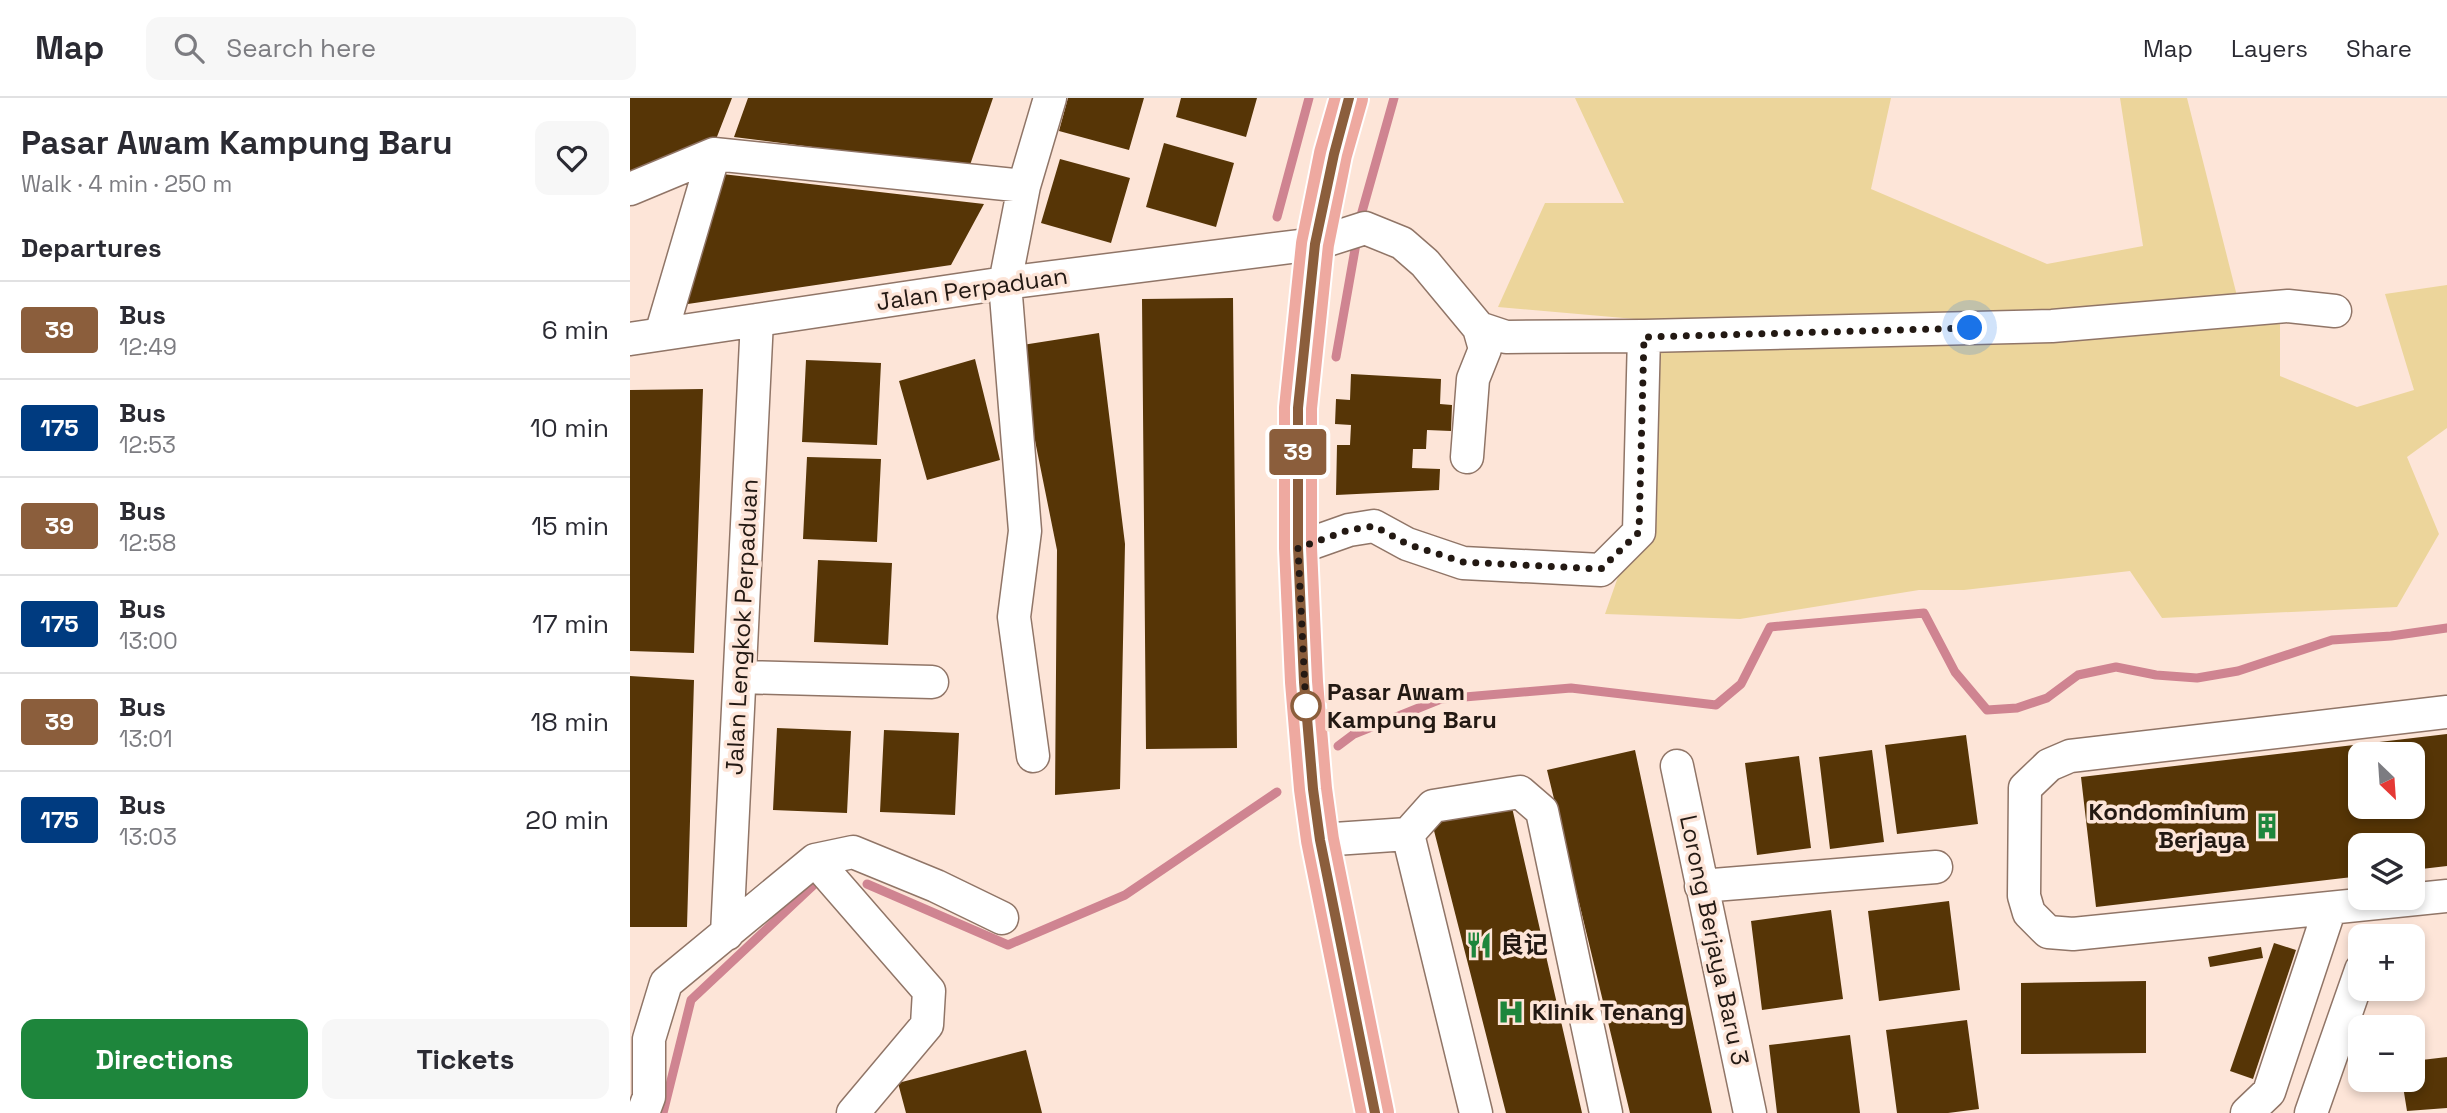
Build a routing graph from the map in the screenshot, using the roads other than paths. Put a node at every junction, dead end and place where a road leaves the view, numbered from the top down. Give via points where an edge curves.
1 (1050, 98) edge
2 (1349, 98) edge
3 (714, 154) junction
4 (1024, 186) junction
5 (630, 189) edge
6 (1315, 244) junction
7 (1004, 283) junction
8 (2335, 311) dead end
9 (757, 320) junction
10 (1479, 328) junction
11 (661, 334) junction
12 (1644, 337) junction
13 (630, 339) edge
14 (1467, 457) dead end
15 (1298, 548) junction
16 (740, 677) junction
17 (932, 682) dead end
18 (2447, 712) edge
19 (1033, 755) dead end
20 (1677, 766) dead end
21 (1408, 834) junction
22 (1320, 840) junction
23 (816, 860) junction
24 (1937, 867) dead end
25 (1701, 886) junction
26 (2447, 896) edge
27 (2330, 908) junction
28 (1002, 918) dead end
29 (727, 934) junction
30 (2350, 1001) edge
31 (643, 1113) edge
32 (853, 1113) edge
33 (1375, 1113) edge
34 (1476, 1113) edge
35 (1606, 1113) edge
36 (1750, 1113) edge
37 (2247, 1113) edge
38 (2311, 1113) edge

1 - 4 street
2 - 6 main road
3 - 4 street
3 - 5 street
3 - 11 street
4 - 7 street
6 - 7 street, Jalan Perpaduan
6 - 10 street, Jalan Perpaduan via 1365,228 1402,243 1425,263
6 - 15 main road via 1298,408
7 - 9 street, Jalan Perpaduan
7 - 19 street via 1025,531 1014,617
8 - 12 street via 2288,306 2052,326
9 - 11 street, Jalan Perpaduan
9 - 16 street, Jalan Lengkok Perpaduan
10 - 12 street via 1506,337
10 - 14 street via 1485,349 1473,379
11 - 13 street, Jalan Perpaduan
12 - 15 street via 1639,532 1601,569 1463,562 1407,544 1374,526
15 - 22 main road via 1304,682
16 - 17 street
16 - 29 street, Jalan Lengkok Perpaduan
18 - 27 street via 2070,756 2049,765 2025,788 2024,896 2029,913 2048,932 2073,934
20 - 25 street, Lorong Berjaya Baru 3
21 - 22 street
21 - 34 street
21 - 35 street via 1433,806 1520,792 1542,811
22 - 33 main road
23 - 28 street via 853,852
23 - 29 street
23 - 32 street via 929,991 927,1025
24 - 25 street
25 - 36 street, Lorong Berjaya Baru 3
26 - 27 street
27 - 37 street via 2269,1092
29 - 31 street via 666,983 649,1039 649,1097
30 - 38 street

